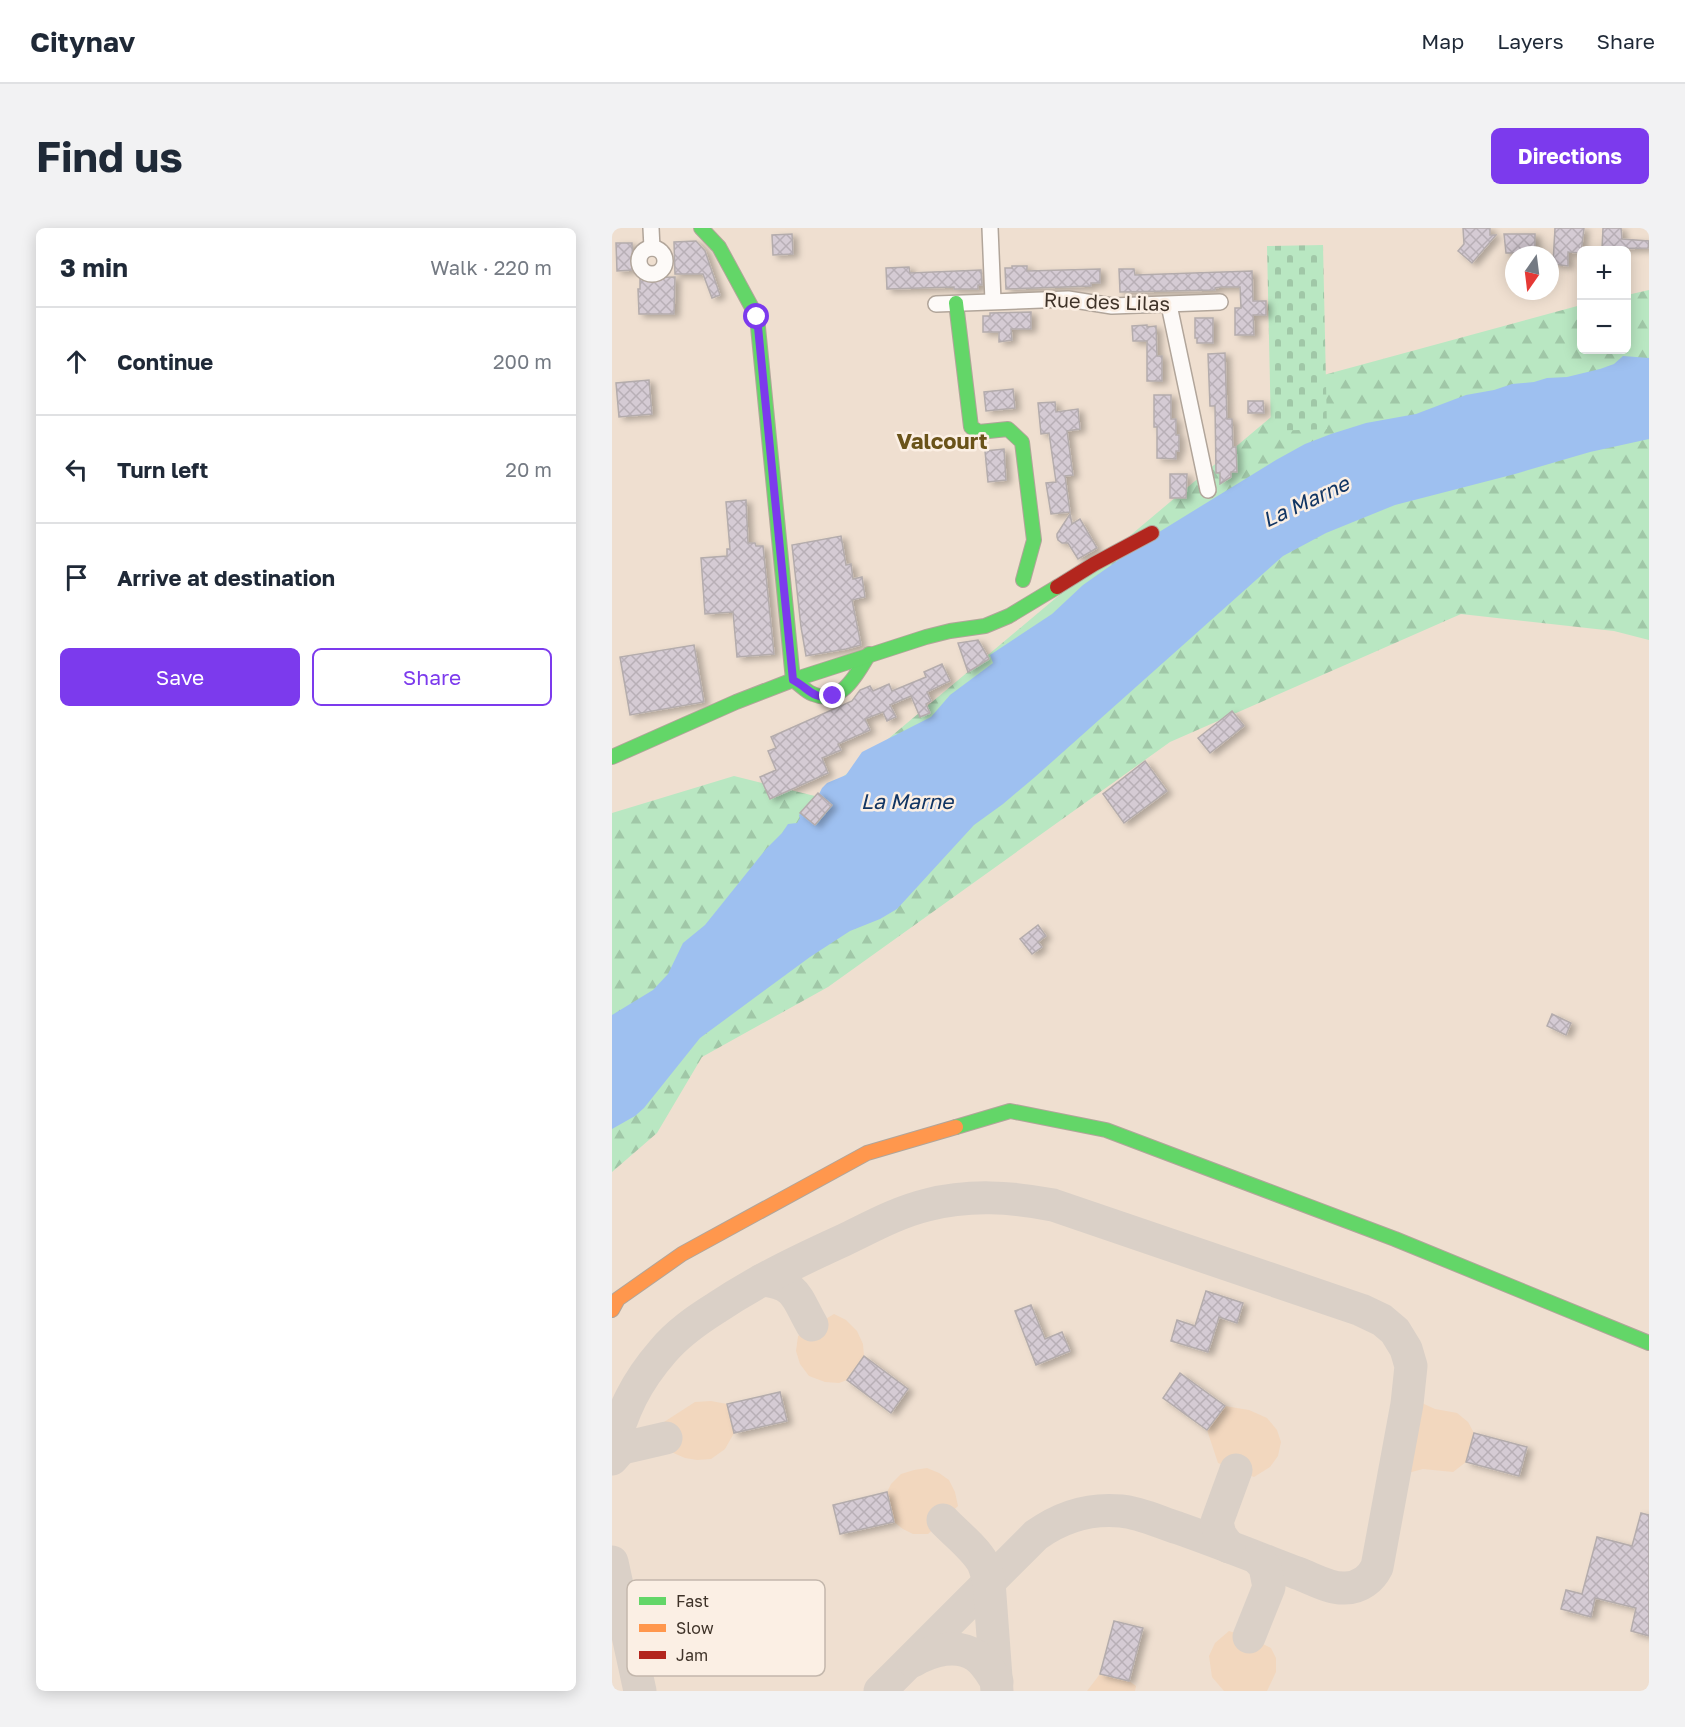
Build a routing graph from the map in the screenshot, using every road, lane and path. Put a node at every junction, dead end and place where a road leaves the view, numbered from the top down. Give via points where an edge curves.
1 (651, 228) edge
2 (701, 228) edge
3 (990, 228) edge
4 (651, 248) dead end
5 (993, 301) junction
6 (1220, 302) dead end
7 (956, 303) junction
8 (936, 304) dead end
9 (1169, 305) junction
10 (1208, 490) dead end
11 (1152, 532) dead end
12 (1023, 580) dead end
13 (869, 654) junction
14 (793, 680) junction
15 (612, 757) edge
16 (612, 1310) edge
17 (1649, 1343) edge

1 - 4 street
2 - 14 street via 719,248 757,317
3 - 5 street
5 - 7 street, Rue des Lilas
5 - 9 street, Rue des Lilas via 1068,299 1112,306
6 - 9 street, Rue des Lilas
7 - 8 street, Rue des Lilas
7 - 12 street via 971,427 979,432 1008,429 1022,442 1034,540
9 - 10 street
11 - 13 street via 1009,616 985,626 942,633
13 - 14 street
13 - 14 street via 841,693 833,696 813,694
14 - 15 street
16 - 17 street via 618,1299 682,1254 867,1153 1010,1111 1106,1130 1395,1239

